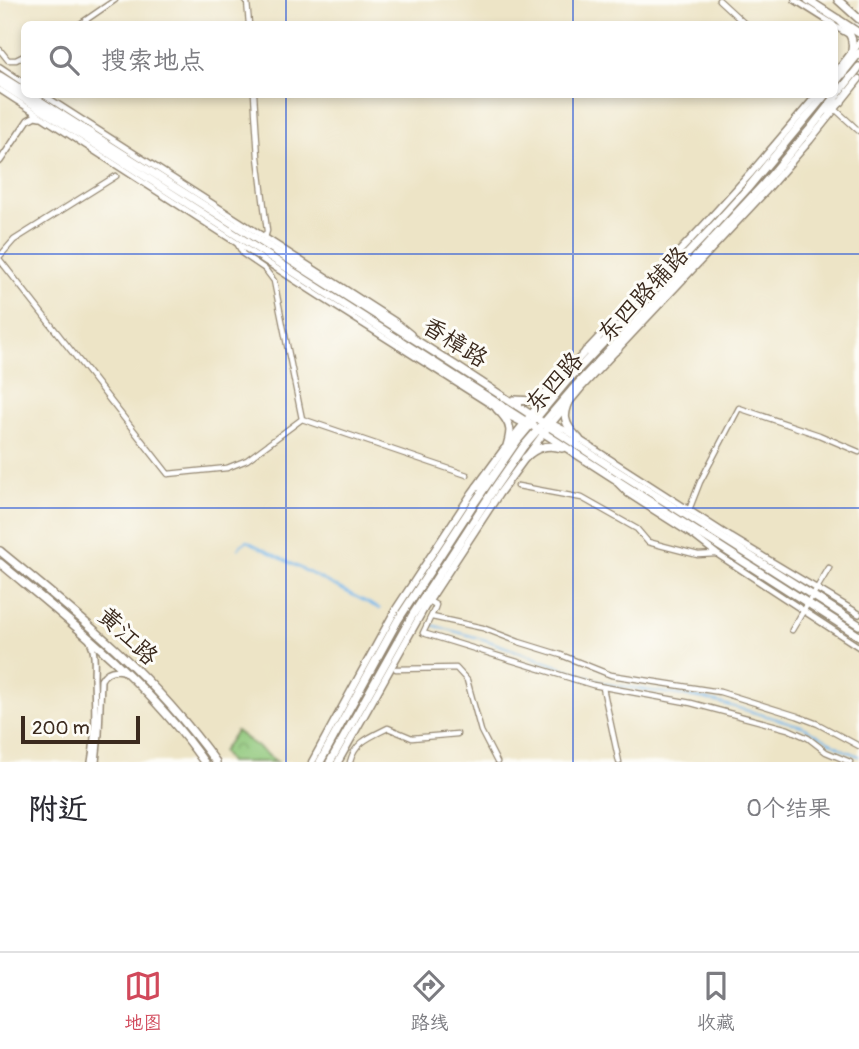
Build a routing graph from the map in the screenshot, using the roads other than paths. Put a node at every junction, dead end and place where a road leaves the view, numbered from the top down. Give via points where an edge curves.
1 (115, 0) edge
2 (245, 0) edge
3 (719, 0) edge
4 (795, 0) edge
5 (808, 0) edge
6 (839, 1) edge
7 (859, 17) edge
8 (84, 21) edge
9 (249, 21) edge
10 (742, 21) edge
11 (832, 21) edge
12 (833, 21) edge
13 (838, 25) edge
14 (855, 35) edge
15 (859, 43) edge
16 (0, 50) edge
17 (855, 53) edge
18 (21, 58) edge
19 (0, 67) edge
20 (859, 67) edge
21 (0, 76) edge
22 (838, 78) edge
23 (859, 79) edge
24 (21, 81) edge
25 (0, 83) edge
26 (21, 89) edge
27 (0, 90) edge
28 (838, 94) edge
29 (21, 97) edge
30 (23, 98) edge
31 (35, 98) edge
32 (48, 98) edge
33 (254, 98) edge
34 (815, 98) edge
35 (823, 98) edge
36 (835, 98) edge
37 (841, 102) junction
38 (20, 103) junction
39 (835, 109) junction
40 (824, 112) junction
41 (43, 118) junction
42 (859, 131) edge
43 (0, 159) edge
44 (117, 176) dead end
45 (200, 212) junction
46 (216, 229) junction
47 (265, 238) junction
48 (237, 242) junction
49 (0, 258) edge
50 (608, 337) junction
51 (421, 343) junction
52 (618, 349) junction
53 (586, 351) junction
54 (597, 362) junction
55 (581, 379) junction
56 (549, 391) junction
57 (505, 397) junction
58 (568, 403) junction
59 (497, 409) junction
60 (302, 419) junction
61 (530, 420) junction
62 (544, 426) junction
63 (579, 439) junction
64 (509, 443) junction
65 (572, 452) junction
66 (859, 452) edge
67 (525, 458) junction
68 (500, 464) junction
69 (494, 473) junction
70 (467, 475) dead end
71 (612, 478) junction
72 (518, 486) dead end
73 (477, 487) junction
74 (500, 492) junction
75 (484, 505) junction
76 (690, 510) junction
77 (0, 551) edge
78 (717, 554) junction
79 (0, 564) edge
80 (829, 568) dead end
81 (815, 592) junction
82 (429, 601) junction
83 (806, 607) junction
84 (859, 614) edge
85 (432, 617) junction
86 (859, 625) edge
87 (792, 630) dead end
88 (84, 633) junction
89 (859, 636) edge
90 (859, 647) edge
91 (396, 669) dead end
92 (128, 672) junction
93 (603, 688) junction
94 (457, 734) dead end
95 (859, 746) edge
96 (94, 762) edge
97 (204, 762) edge
98 (216, 762) edge
99 (312, 762) edge
100 (320, 762) edge
101 (330, 762) edge
102 (338, 762) edge
103 (350, 762) edge
104 (498, 762) edge
105 (619, 762) edge
106 (850, 762) edge

1 - 8 street
2 - 9 street
3 - 10 street
4 - 11 street
5 - 12 main road
6 - 7 main road
13 - 14 main road
14 - 17 main road
15 - 17 main road
16 - 18 street via 8,60
17 - 22 main road
19 - 24 street
20 - 28 main road, 东四路
21 - 26 main road
23 - 37 main road, 东四路辅路
25 - 29 main road, 香樟路
27 - 38 street
30 - 45 main road, 香樟路
31 - 51 main road, 香樟路
32 - 47 street
33 - 47 street
34 - 53 main road, 东四路辅路
35 - 50 main road, 东四路 via 709,231
36 - 40 main road, 东四路
37 - 39 main road, 东四路辅路
37 - 40 main road
38 - 41 street
38 - 43 street via 25,119
39 - 42 street
39 - 52 main road, 东四路辅路 via 749,210
40 - 54 main road, 东四路 via 762,186
41 - 43 street via 28,120
41 - 46 street
44 - 49 street via 14,240
45 - 46 main road
45 - 61 main road, 香樟路
46 - 48 street
47 - 51 street via 396,321
48 - 59 street
48 - 60 street via 243,254 274,281
49 - 60 street via 168,474 228,468 247,460
50 - 53 main road
50 - 61 main road, 东四路
51 - 57 main road, 香樟路
52 - 54 main road
52 - 58 main road, 东四路辅路
53 - 56 main road, 东四路辅路
54 - 55 main road, 东四路
55 - 58 main road
55 - 62 main road, 东四路
56 - 57 main road via 530,401
56 - 61 main road, 东四路辅路
57 - 61 main road, 香樟路
58 - 62 main road, 东四路辅路
58 - 63 main road via 565,420
59 - 61 street
59 - 64 main road via 509,425
60 - 70 street
61 - 62 main road, 香樟路
61 - 64 main road, 东四路辅路
61 - 68 main road, 东四路
62 - 63 street
62 - 65 main road, 香樟路
62 - 67 main road, 东四路辅路
62 - 75 main road, 东四路
62 - 81 main road, 香樟路
63 - 76 street
64 - 68 main road
64 - 73 main road, 东四路辅路
65 - 67 main road via 549,445
65 - 71 main road, 香樟路
66 - 76 street via 739,408
67 - 74 main road, 东四路辅路
68 - 69 main road, 东四路
69 - 73 main road
69 - 100 main road, 东四路 via 398,620
71 - 78 street, 香樟路 via 628,494
71 - 83 main road, 香樟路
72 - 78 street via 582,498 637,529 648,542 698,555
73 - 99 main road, 东四路辅路 via 393,615
74 - 75 main road
74 - 82 main road, 东四路辅路
75 - 101 main road, 东四路 via 412,615
76 - 81 street
77 - 98 main road, 黄江路 via 130,662
78 - 83 street, 香樟路
79 - 88 main road, 黄江路
80 - 81 street
81 - 83 street
81 - 84 street
81 - 86 main road, 香樟路
82 - 85 street via 436,605
82 - 102 main road, 东四路辅路
83 - 87 street
83 - 89 main road, 香樟路
83 - 90 street, 香樟路
85 - 93 street via 424,633
85 - 95 street via 483,628 611,675 720,692 818,724
88 - 92 main road, 黄江路
88 - 96 street via 94,653
91 - 104 street via 456,668 467,680 481,731
92 - 96 street via 113,670 101,680
92 - 97 main road, 黄江路
93 - 105 street
93 - 106 street via 691,703 788,729
94 - 103 street via 412,738 388,728 359,743

